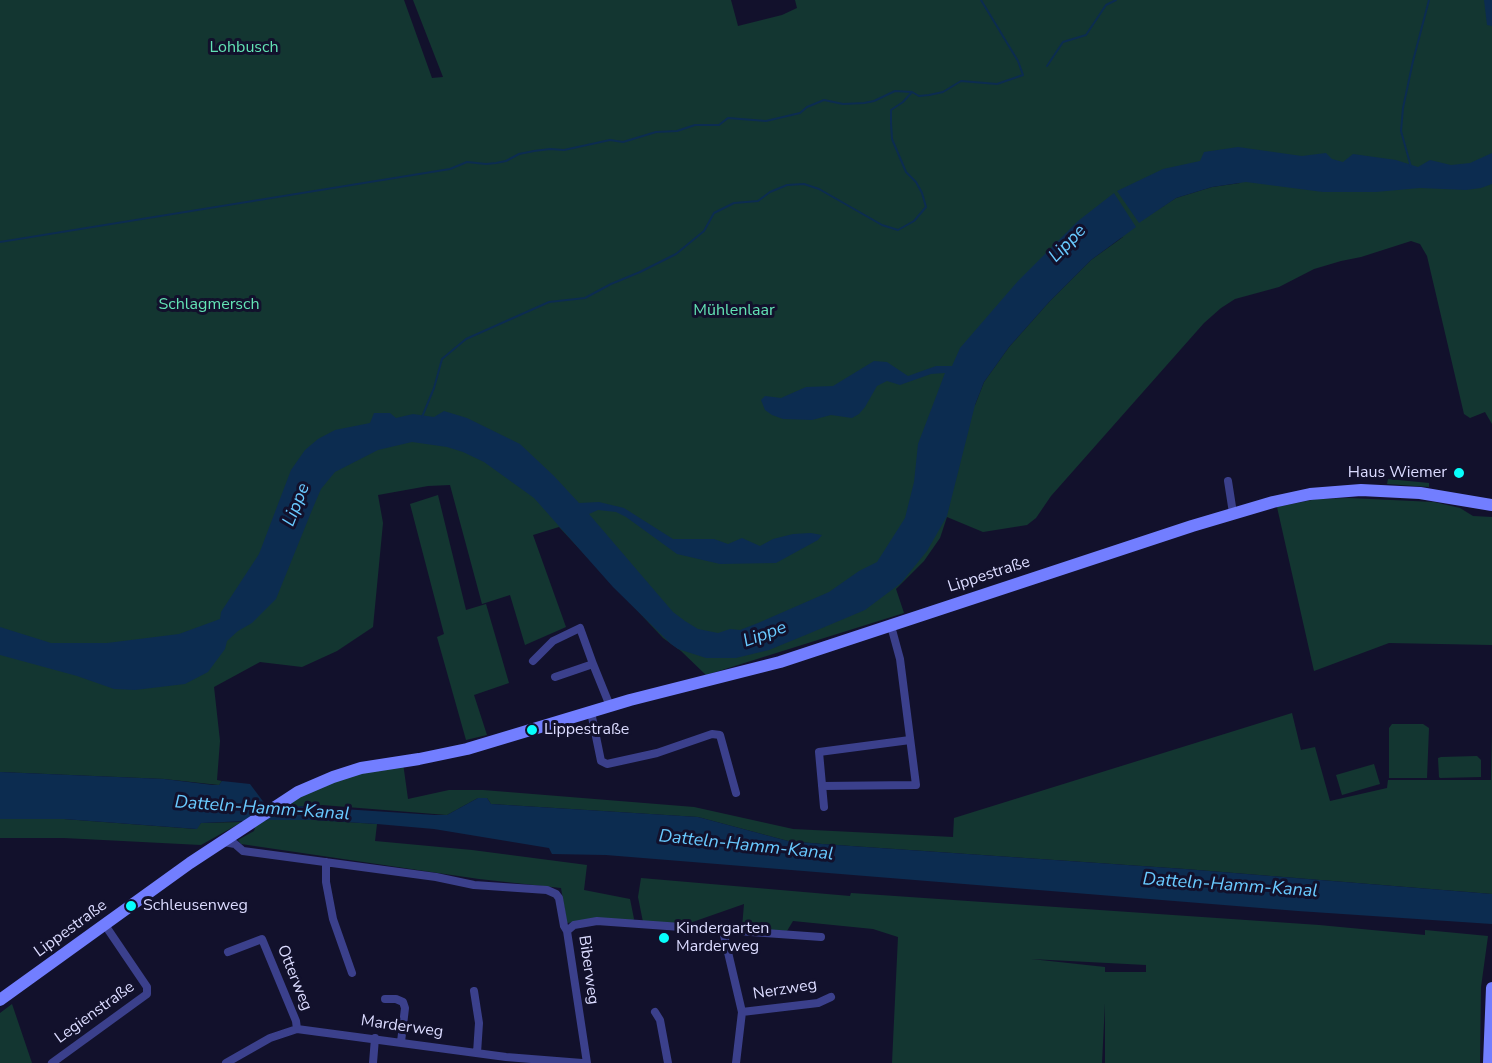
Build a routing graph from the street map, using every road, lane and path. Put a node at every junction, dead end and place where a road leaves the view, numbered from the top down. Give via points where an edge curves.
1 (1228, 481) dead end
2 (1492, 505) edge
3 (1233, 513) junction
4 (891, 626) junction
5 (533, 661) dead end
6 (593, 664) junction
7 (555, 676) dead end
8 (610, 706) junction
9 (591, 712) junction
10 (910, 740) junction
11 (822, 786) junction
12 (736, 793) dead end
13 (824, 807) dead end
14 (224, 842) junction
15 (326, 862) junction
16 (105, 925) junction
17 (567, 931) junction
18 (723, 931) junction
19 (821, 937) dead end
20 (228, 952) dead end
21 (352, 974) dead end
22 (1492, 988) edge
23 (474, 991) dead end
24 (831, 997) dead end
25 (385, 999) dead end
26 (0, 1000) edge
27 (655, 1012) dead end
28 (742, 1012) junction
29 (297, 1029) junction
30 (375, 1038) junction
31 (401, 1042) junction
32 (477, 1053) junction
33 (505, 1060) edge
34 (52, 1063) edge
35 (226, 1063) edge
36 (373, 1063) edge
37 (582, 1063) edge
38 (587, 1063) edge
39 (668, 1063) edge
40 (736, 1063) edge
41 (1489, 1063) edge

1 - 3 street
2 - 3 main road, Lippestraße via 1420,493 1361,490 1310,494
3 - 4 main road, Lippestraße
4 - 8 main road, Lippestraße via 780,662
4 - 10 street via 900,659
5 - 6 street via 552,641 580,628
6 - 7 street
6 - 8 street
8 - 9 main road, Lippestraße
9 - 12 street via 601,760 607,764 720,735
9 - 14 main road, Lippestraße via 467,749 361,768 313,784
10 - 11 street via 819,752
10 - 11 street via 916,785
11 - 13 street
14 - 15 street via 243,851
14 - 16 main road, Lippestraße
15 - 17 street via 474,885 547,890 559,898
15 - 21 street via 333,919
16 - 26 main road, Lippestraße
16 - 34 street, Legienstraße via 147,987 147,994
17 - 18 street, Biberweg via 574,925 597,921
17 - 38 street, Biberweg
18 - 19 street, Biberweg
18 - 28 street
20 - 29 street, Otterweg via 262,939
22 - 41 main road
23 - 32 street via 479,1023
24 - 28 street, Nerzweg via 818,1003
25 - 31 street via 403,1002
27 - 39 street
28 - 40 street
29 - 30 street, Marderweg
29 - 35 street, Marderweg via 270,1038
30 - 31 street, Marderweg
30 - 36 street
31 - 32 street, Marderweg
32 - 33 street, Marderweg
33 - 37 street, Marderweg

